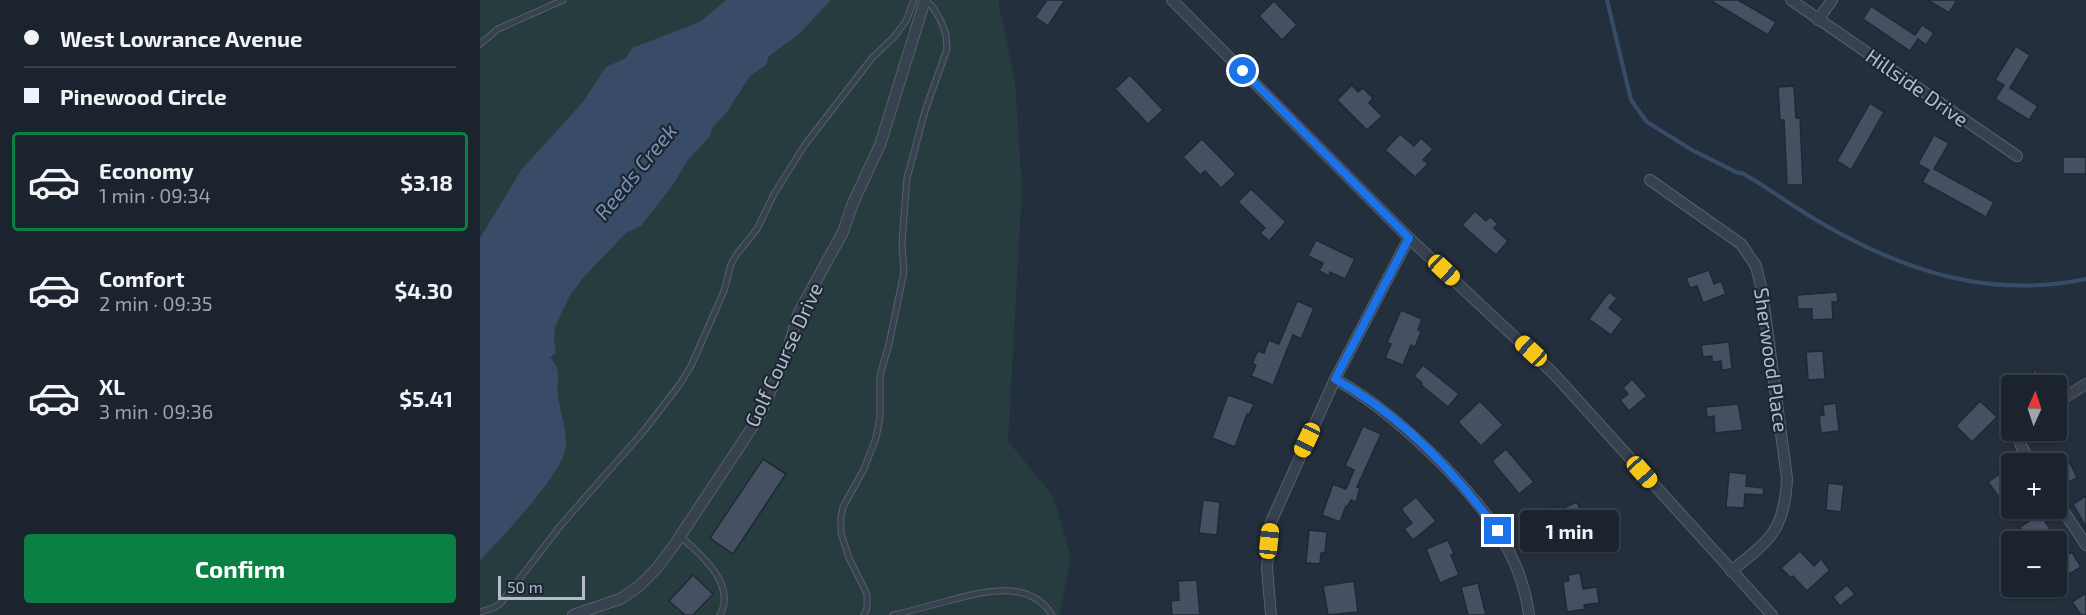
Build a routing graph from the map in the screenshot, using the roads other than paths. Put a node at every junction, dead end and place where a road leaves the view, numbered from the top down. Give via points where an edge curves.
1 (563, 0) edge
2 (921, 0) edge
3 (1172, 0) edge
4 (1791, 0) edge
5 (1832, 0) edge
6 (1818, 20) junction
7 (480, 44) edge
8 (2017, 156) dead end
9 (1650, 180) dead end
10 (1409, 238) junction
11 (1335, 379) junction
12 (2086, 384) edge
13 (2067, 396) edge
14 (2067, 516) edge
15 (680, 536) junction
16 (2086, 545) edge
17 (1731, 571) junction
18 (480, 612) edge
19 (573, 615) edge
20 (720, 615) edge
21 (864, 615) edge
22 (893, 615) edge
23 (1052, 615) edge
24 (1271, 615) edge
25 (1529, 615) edge
26 (1772, 615) edge

1 - 7 lane via 498,30
2 - 15 street, Golf Course Drive via 880,145 834,252 799,312 769,397
2 - 18 lane via 804,146 774,194 757,229 731,264 724,291 681,384 561,525 500,604
2 - 21 lane via 932,6 941,21 947,49 907,178 904,272 880,375 876,438 841,517 846,550 867,594
3 - 10 street
4 - 6 street, Hillside Drive
5 - 6 street
6 - 8 street, Hillside Drive
9 - 17 street, Sherwood Place via 1742,244 1756,266 1762,291 1787,478 1786,505 1776,529
10 - 11 street
10 - 17 street via 1553,373
11 - 24 street via 1271,522 1267,568
11 - 25 street via 1372,401 1410,431 1473,496 1518,568
12 - 13 street
14 - 16 street
15 - 19 street, Golf Course Drive via 638,587 620,599
15 - 20 lane via 715,571 723,590
17 - 26 street
22 - 23 lane via 995,590 1035,597

